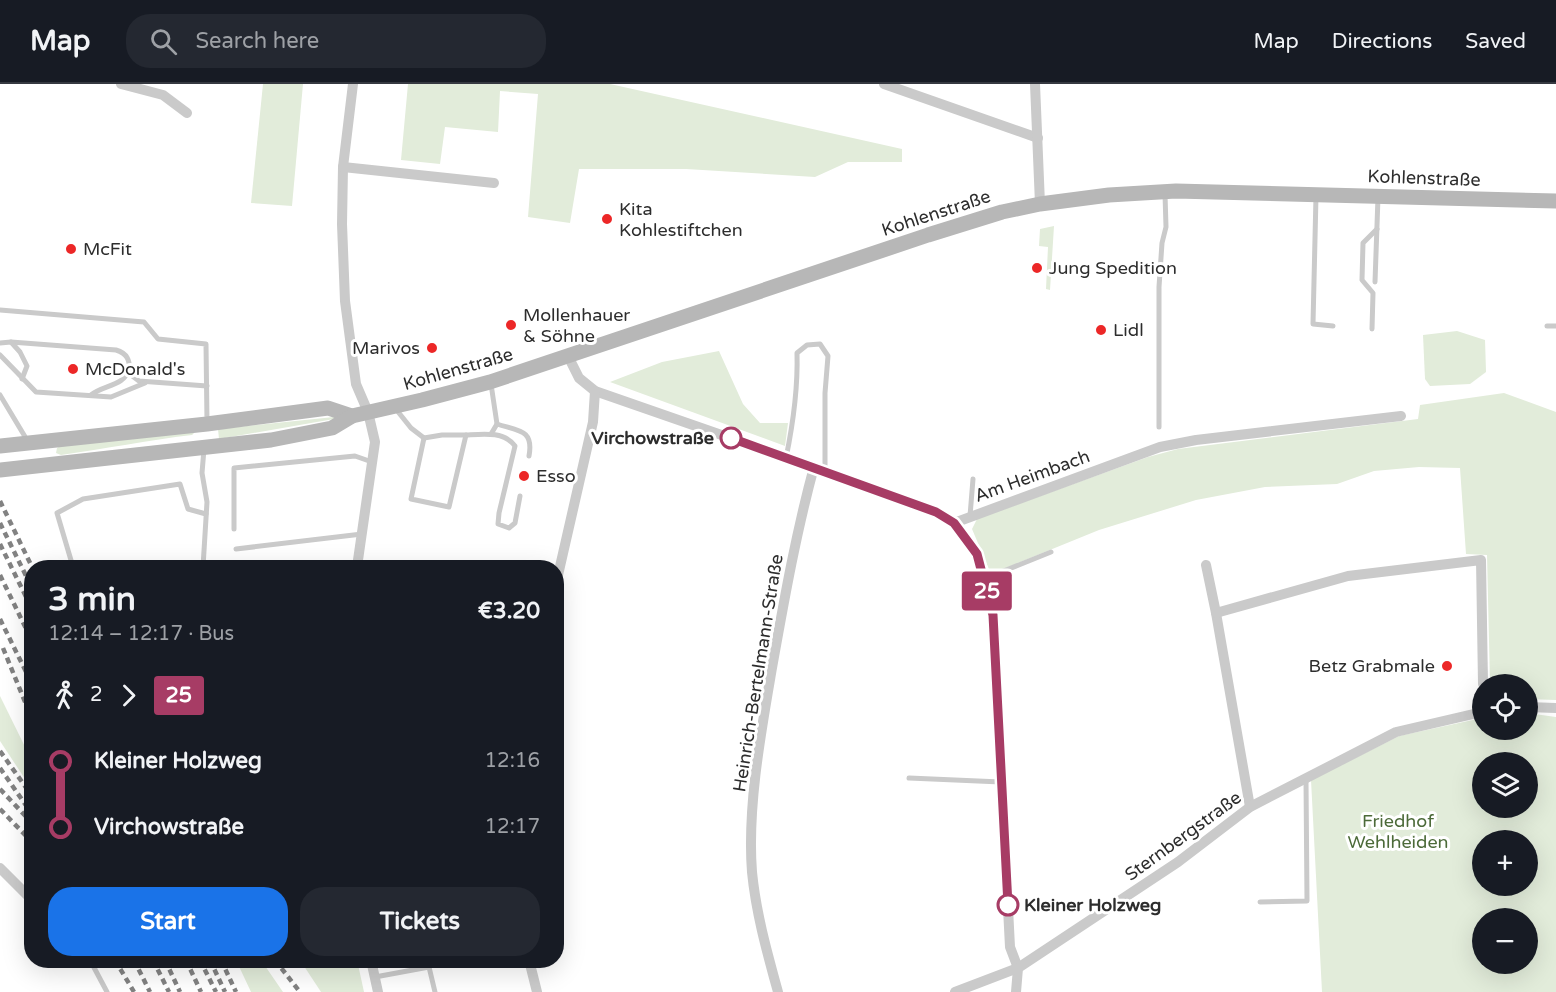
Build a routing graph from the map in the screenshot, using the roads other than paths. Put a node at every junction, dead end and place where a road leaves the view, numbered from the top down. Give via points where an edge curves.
1 (121, 84) edge
2 (353, 84) edge
3 (884, 84) edge
4 (1035, 84) edge
5 (187, 112) dead end
6 (1038, 138) junction
7 (343, 167) junction
8 (494, 183) dead end
9 (1165, 192) junction
10 (1316, 195) junction
11 (1378, 196) junction
12 (1556, 201) edge
13 (1040, 204) junction
14 (1377, 229) junction
15 (1375, 282) dead end
16 (0, 310) edge
17 (1333, 326) dead end
18 (1547, 326) dead end
19 (1556, 326) edge
20 (1372, 328) dead end
21 (11, 342) junction
22 (0, 343) edge
23 (0, 355) edge
24 (568, 356) junction
25 (130, 367) junction
26 (22, 378) junction
27 (490, 382) junction
28 (147, 383) junction
29 (207, 386) junction
30 (595, 391) junction
31 (0, 395) edge
32 (91, 395) junction
33 (394, 407) junction
34 (369, 412) junction
35 (352, 416) junction
36 (1401, 416) dead end
37 (207, 424) junction
38 (497, 424) junction
39 (1159, 427) dead end
40 (491, 434) junction
41 (466, 435) junction
42 (424, 438) junction
43 (29, 443) junction
44 (0, 446) edge
45 (204, 448) junction
46 (529, 456) dead end
47 (786, 458) junction
48 (372, 462) junction
49 (41, 466) junction
50 (819, 469) junction
51 (3, 470) edge
52 (973, 479) dead end
53 (520, 495) dead end
54 (206, 514) junction
55 (970, 516) junction
56 (954, 523) junction
57 (234, 529) dead end
58 (362, 534) junction
59 (236, 549) dead end
60 (1051, 552) dead end
61 (71, 560) edge
62 (203, 560) edge
63 (358, 560) edge
64 (561, 560) edge
65 (1206, 565) dead end
66 (984, 579) junction
67 (1216, 613) junction
68 (1483, 674) edge
69 (1538, 707) edge
70 (1556, 708) edge
71 (1472, 713) edge
72 (909, 778) dead end
73 (1306, 779) junction
74 (1001, 782) junction
75 (1250, 807) junction
76 (0, 868) edge
77 (24, 892) edge
78 (1260, 902) dead end
79 (94, 968) edge
80 (373, 968) edge
81 (424, 968) edge
82 (429, 968) edge
83 (531, 968) edge
84 (1018, 968) junction
85 (375, 977) junction
86 (107, 992) edge
87 (378, 992) edge
88 (435, 992) edge
89 (537, 992) edge
90 (778, 992) edge
91 (956, 992) edge
92 (1016, 992) edge

1 - 5 street via 163,94
2 - 7 street
3 - 6 street
4 - 6 street
6 - 13 street
7 - 8 street
7 - 34 street via 345,301 356,384
9 - 10 main road, Kohlenstraße
9 - 13 main road, Kohlenstraße
9 - 39 lane via 1166,228 1161,243 1159,287
10 - 11 main road, Kohlenstraße
10 - 17 lane via 1313,324
11 - 12 main road, Kohlenstraße
11 - 14 lane
13 - 24 main road, Kohlenstraße via 928,235
14 - 15 lane
14 - 20 lane via 1363,243 1362,280 1373,293
16 - 29 lane via 144,322 158,339 206,344
18 - 19 lane
21 - 22 lane
21 - 25 lane via 116,350 128,356
21 - 26 lane via 27,366
23 - 26 lane
24 - 27 main road, Kohlenstraße
24 - 30 street via 579,378
25 - 28 lane via 131,375
25 - 32 lane via 121,381
26 - 32 lane via 36,392
27 - 33 main road, Kohlenstraße
27 - 38 lane
28 - 29 lane
28 - 32 lane via 111,397
29 - 37 lane
30 - 47 street
30 - 64 street via 593,422
31 - 43 lane
33 - 34 main road, Kohlenstraße
33 - 42 lane
34 - 35 main road, Kohlenstraße
34 - 48 street via 375,442
35 - 37 main road, Kohlenstraße via 328,408
35 - 45 main road, Kohlenstraße via 325,430
36 - 55 street, Am Heimbach via 1161,447
37 - 43 main road, Kohlenstraße
37 - 45 main road
38 - 40 lane
38 - 46 lane via 526,434 531,443
40 - 41 lane
40 - 53 lane via 515,446 498,524 508,528 515,523
41 - 42 lane
41 - 42 lane via 448,507 411,499
43 - 44 main road, Kohlenstraße
43 - 49 main road
45 - 49 main road, Kohlenstraße
45 - 54 lane
47 - 50 street
47 - 50 lane via 793,421 797,353 807,345 820,344 828,356
48 - 57 lane via 355,456 234,468
48 - 58 street
49 - 51 main road, Kohlenstraße
50 - 56 street via 936,512
50 - 90 street, Heinrich-Bertelmann-Straße via 804,502 787,587 759,753 753,817 752,871 762,937
52 - 55 lane
54 - 61 lane via 188,509 180,484 82,499 57,513
54 - 62 lane
55 - 56 street, Am Heimbach
56 - 66 street via 977,554
58 - 59 lane
58 - 63 street
60 - 66 lane
65 - 67 street
66 - 74 street via 993,615
67 - 68 street via 1348,576 1481,560
67 - 75 street
69 - 70 street
71 - 73 street, Sternbergstraße via 1396,732
72 - 74 lane
73 - 75 street, Sternbergstraße
73 - 78 lane via 1307,901
74 - 84 street via 1010,947
75 - 84 street, Sternbergstraße via 1178,862
76 - 77 street
79 - 86 lane
80 - 85 street
81 - 85 lane
82 - 88 lane
83 - 89 street
84 - 91 street, Sternbergstraße
84 - 92 street
85 - 87 street

